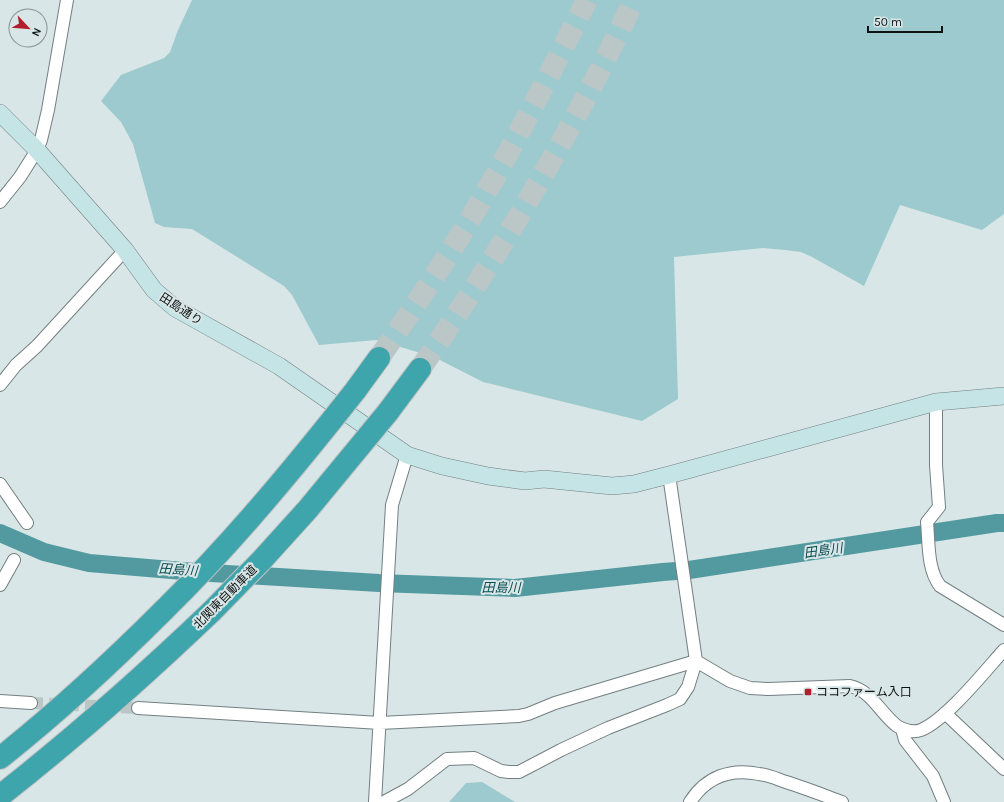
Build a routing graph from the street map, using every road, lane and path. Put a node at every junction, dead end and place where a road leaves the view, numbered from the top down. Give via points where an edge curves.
1 (67, 0) edge
2 (0, 113) edge
3 (37, 150) junction
4 (0, 202) edge
5 (125, 250) junction
6 (379, 358) tunnel mouth
7 (420, 369) tunnel mouth
8 (0, 385) edge
9 (1004, 396) edge
10 (936, 402) junction
11 (407, 454) junction
12 (669, 476) junction
13 (0, 484) edge
14 (28, 523) dead end
15 (14, 560) dead end
16 (0, 583) edge
17 (1004, 625) edge
18 (1004, 650) edge
19 (696, 661) junction
20 (0, 701) edge
21 (32, 703) tunnel mouth
22 (138, 708) tunnel mouth
23 (945, 713) junction
24 (380, 723) junction
25 (902, 729) junction
26 (0, 758) edge
27 (1004, 769) edge
28 (0, 796) edge
29 (375, 802) edge
30 (384, 802) edge
31 (690, 802) edge
32 (842, 802) edge
33 (944, 802) edge

1 - 3 street via 45,123
2 - 3 street, 田島通り
3 - 4 street
3 - 5 street, 田島通り
5 - 8 street
5 - 11 street, 田島通り via 154,290 175,308 279,366
6 - 26 highway, bridge via 275,490 192,582 68,701
7 - 28 highway, 北関東自動車道, bridge via 308,509 212,612 150,671
9 - 10 street, 田島通り
10 - 12 street, 田島通り
10 - 17 street via 939,507 927,522 931,564 936,581 940,586
11 - 12 street, 田島通り via 442,466 525,481 544,479 612,486
11 - 24 street via 392,505
12 - 19 street
13 - 14 street
15 - 16 street
18 - 23 street
19 - 24 street via 519,716
19 - 25 street via 730,681 750,688 857,687
19 - 30 street via 688,687 680,699 608,728 519,772 501,770 474,758 448,759 408,789
20 - 21 street
22 - 24 street
23 - 25 street via 920,730
23 - 27 street
24 - 29 street
25 - 33 street via 905,740 933,776
31 - 32 street via 706,783 730,773 760,774

